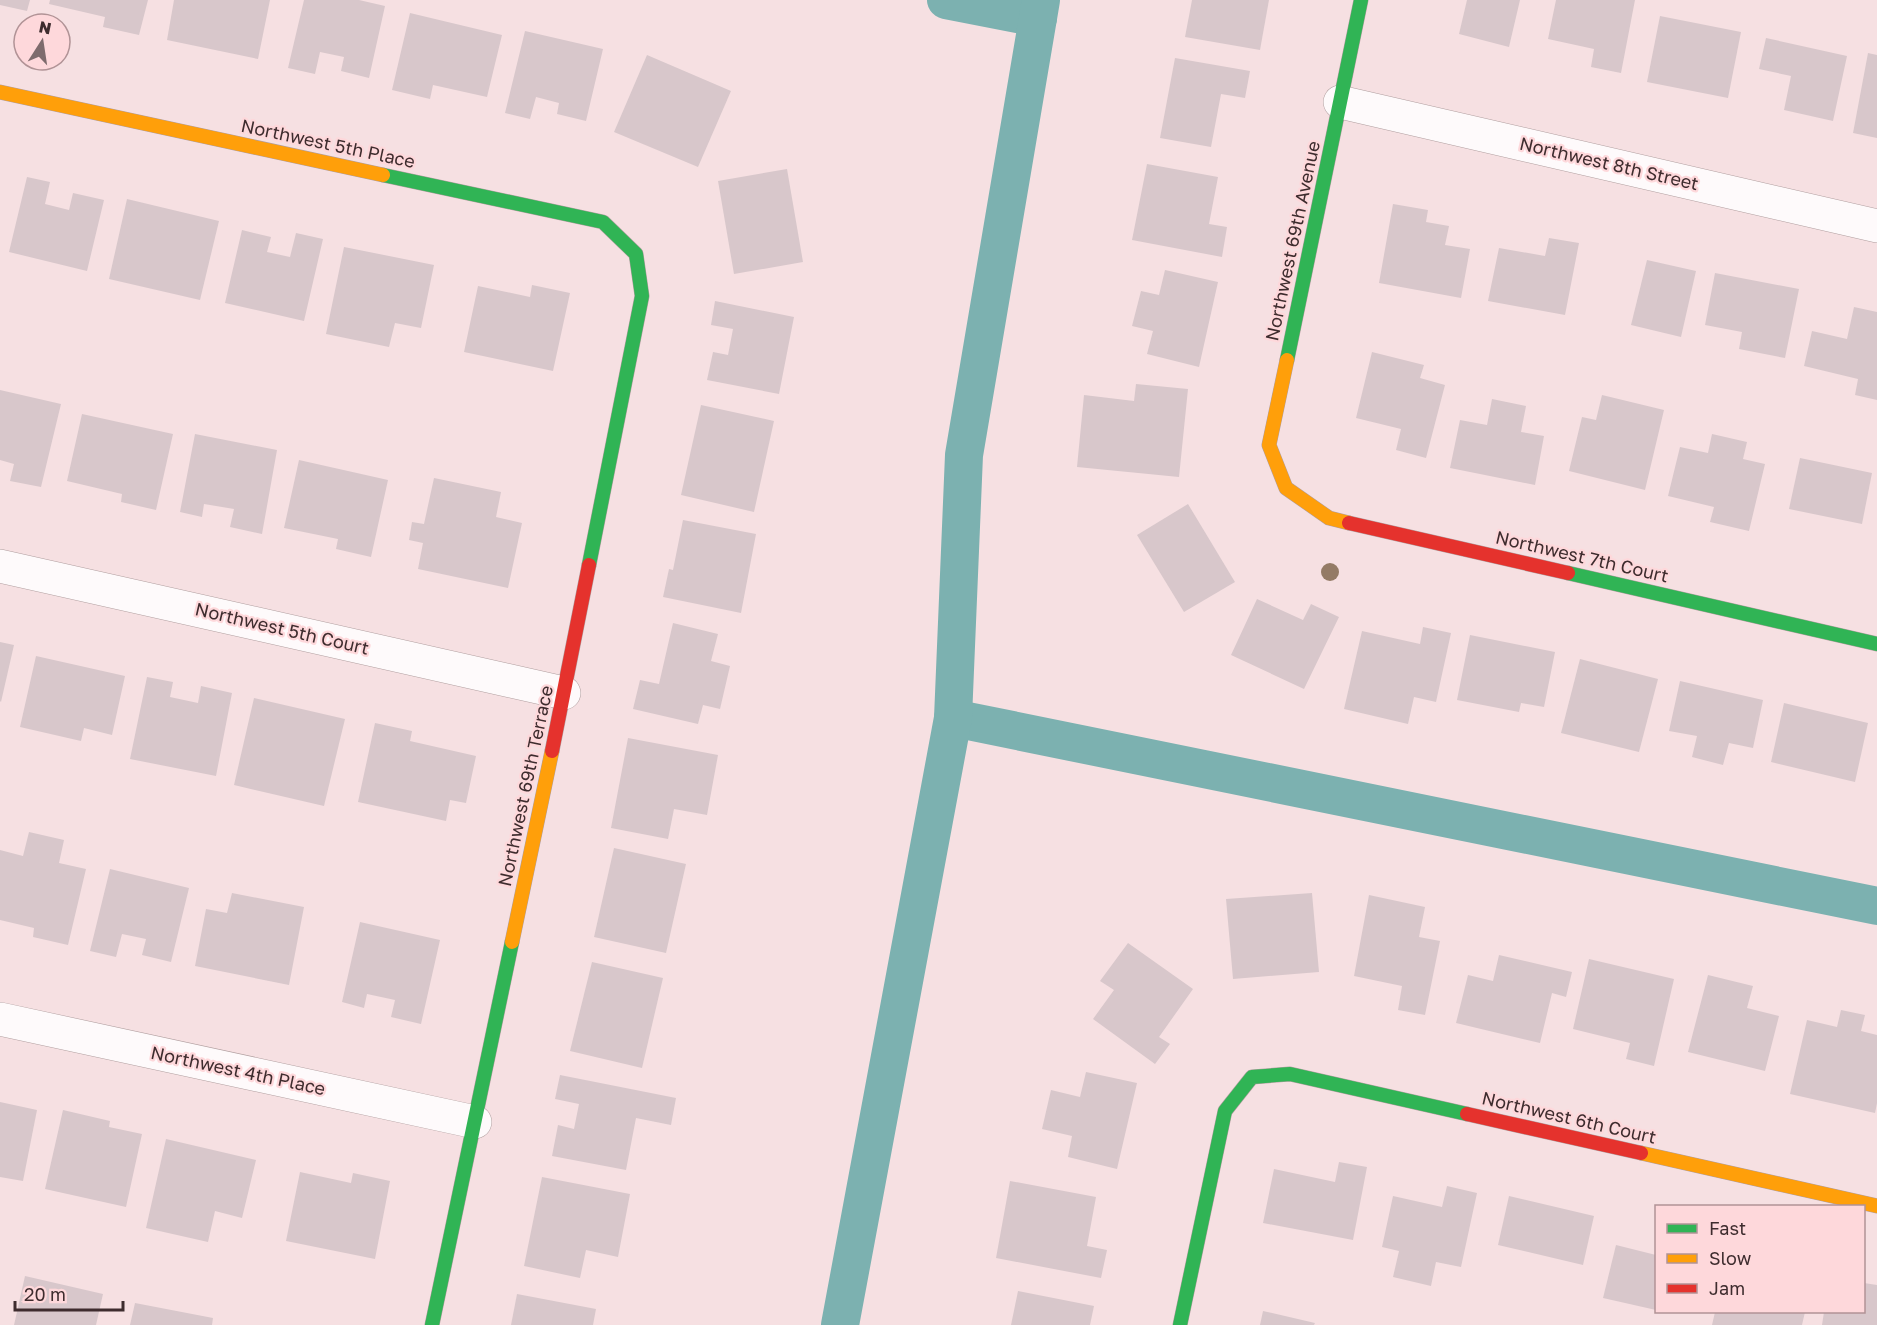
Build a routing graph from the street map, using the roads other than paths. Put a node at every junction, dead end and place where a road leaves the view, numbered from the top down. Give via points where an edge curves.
1 (1361, 0) edge
2 (0, 92) edge
3 (1341, 102) junction
4 (1877, 226) edge
5 (636, 254) joint
6 (1286, 488) joint
7 (0, 566) edge
8 (1877, 644) edge
9 (564, 693) junction
10 (0, 1019) edge
11 (475, 1122) junction
12 (1877, 1206) edge
13 (432, 1325) edge
14 (1180, 1325) edge

1 - 3 street, Northwest 69th Avenue
2 - 5 street, Northwest 5th Place via 603,222
3 - 4 street, Northwest 8th Street
3 - 6 street, Northwest 69th Avenue via 1269,445
5 - 9 street, Northwest 69th Terrace via 642,296
6 - 8 street, Northwest 7th Court via 1329,518
7 - 9 street, Northwest 5th Court
9 - 11 street, Northwest 69th Terrace
10 - 11 street, Northwest 4th Place
11 - 13 street, Northwest 69th Terrace
12 - 14 street, Northwest 6th Court via 1290,1074 1252,1077 1225,1111

